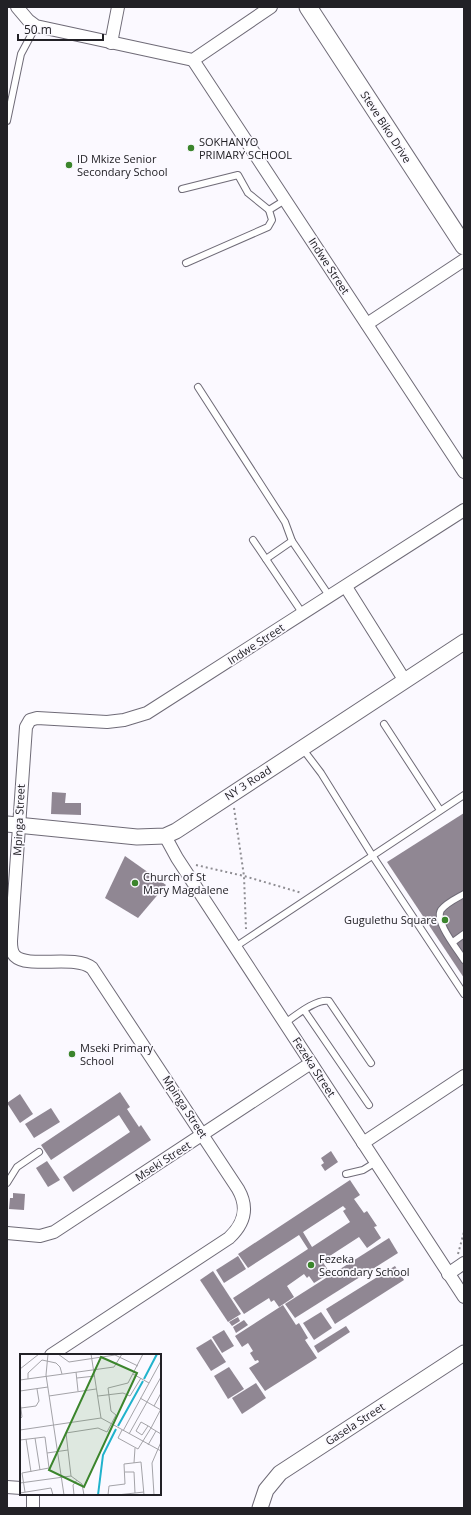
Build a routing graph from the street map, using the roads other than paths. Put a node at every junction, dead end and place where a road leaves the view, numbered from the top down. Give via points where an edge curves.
1 (17, 7) edge
2 (118, 7) edge
3 (271, 7) edge
4 (308, 7) edge
5 (36, 26) junction
6 (111, 43) junction
7 (194, 60) junction
8 (7, 121) edge
9 (182, 189) dead end
10 (285, 200) junction
11 (269, 210) junction
12 (464, 246) edge
13 (464, 260) edge
14 (186, 263) dead end
15 (367, 324) junction
16 (198, 387) dead end
17 (464, 472) edge
18 (464, 510) edge
19 (253, 540) dead end
20 (292, 541) junction
21 (266, 559) junction
22 (346, 587) junction
23 (330, 597) junction
24 (303, 614) junction
25 (464, 642) edge
26 (405, 681) junction
27 (30, 720) joint
28 (384, 724) dead end
29 (302, 748) junction
30 (464, 795) edge
31 (440, 810) junction
32 (13, 825) edge
33 (166, 836) junction
34 (372, 855) junction
35 (464, 894) edge
36 (464, 934) edge
37 (453, 942) junction
38 (235, 947) junction
39 (464, 960) edge
40 (464, 994) edge
41 (304, 1010) junction
42 (285, 1023) junction
43 (311, 1063) junction
44 (371, 1063) dead end
45 (464, 1076) edge
46 (368, 1105) dead end
47 (202, 1134) junction
48 (363, 1143) junction
49 (39, 1152) dead end
50 (376, 1162) junction
51 (346, 1174) dead end
52 (7, 1183) edge
53 (7, 1233) edge
54 (461, 1261) edge
55 (448, 1274) junction
56 (464, 1297) edge
57 (464, 1353) edge
58 (53, 1354) edge
59 (7, 1488) edge
60 (20, 1488) edge
61 (33, 1495) edge
62 (33, 1508) edge
63 (260, 1508) edge

1 - 5 street
2 - 6 street
3 - 7 street
4 - 12 main road, Steve Biko Drive
5 - 6 street
5 - 8 lane via 21,54
6 - 7 street
7 - 10 street, Indwe Street
9 - 11 lane via 238,175 248,193
10 - 11 lane
10 - 15 street, Indwe Street
11 - 14 lane via 272,220 268,227
13 - 15 street
15 - 17 street, Indwe Street
16 - 20 lane via 285,522
18 - 22 street, Indwe Street
19 - 21 lane
20 - 21 lane
20 - 23 lane
21 - 24 lane
22 - 23 street, Indwe Street
22 - 26 street
23 - 24 street, Indwe Street
24 - 27 street, Indwe Street via 147,713 107,722 41,717
25 - 26 street, NY 3 Road
26 - 29 street, NY 3 Road
27 - 32 street, Mpinga Street via 24,732
28 - 31 lane
29 - 33 street, NY 3 Road
29 - 34 lane via 321,773
30 - 31 lane
31 - 34 lane
32 - 33 street via 137,837
32 - 47 street, Mpinga Street via 12,952 16,957 25,960 79,962 92,968
33 - 38 street, Fezeka Street via 177,858
34 - 38 lane
34 - 40 lane
35 - 37 lane via 441,910 441,925
36 - 37 lane
37 - 39 lane
38 - 42 street, Fezeka Street
41 - 42 lane
41 - 44 lane via 320,1002 329,1002
41 - 46 lane
42 - 43 street, Fezeka Street
43 - 47 street, Mseki Street
43 - 48 street, Fezeka Street
45 - 48 street
47 - 53 street, Mseki Street via 54,1232 40,1236
47 - 58 street, Mpinga Street via 241,1195 244,1215 238,1228 229,1238
48 - 50 street, Fezeka Street
49 - 52 lane via 17,1168
50 - 51 lane via 363,1170
50 - 55 street, Fezeka Street
54 - 55 street
55 - 56 street, Fezeka Street
57 - 63 street, Gasela Street via 280,1473 266,1490
59 - 60 street
61 - 62 street

